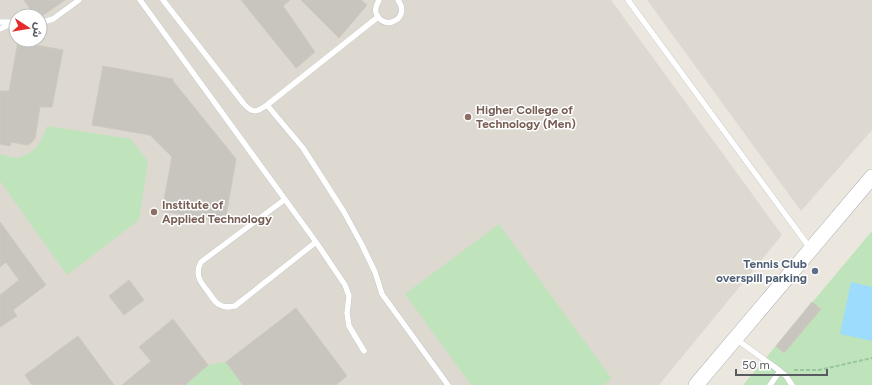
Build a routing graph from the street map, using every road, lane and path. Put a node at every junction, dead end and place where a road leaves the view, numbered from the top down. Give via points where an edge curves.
1 (79, 0) edge
2 (140, 0) edge
3 (163, 0) edge
4 (379, 0) edge
5 (628, 0) edge
6 (400, 1) edge
7 (378, 17) junction
8 (48, 21) edge
9 (267, 105) junction
10 (872, 177) edge
11 (284, 200) junction
12 (316, 242) junction
13 (811, 250) junction
14 (736, 339) junction
15 (364, 351) dead end
16 (872, 358) edge
17 (780, 370) junction
18 (794, 370) dead end
19 (448, 385) edge
20 (696, 385) edge
21 (770, 385) edge
22 (792, 385) edge

1 - 8 lane
2 - 11 lane
3 - 9 lane via 249,110 254,112
4 - 7 lane via 375,8
5 - 13 lane
6 - 7 lane via 402,11 398,19 390,23
7 - 9 lane
9 - 19 lane via 303,148 362,245 382,294
10 - 13 street
11 - 12 lane
11 - 12 lane via 201,262 198,273 201,283 220,305 235,306
12 - 15 lane via 345,285 349,296 347,314 350,326
13 - 14 street
14 - 17 lane
14 - 20 street
16 - 18 path via 819,370
17 - 21 lane
17 - 22 lane

